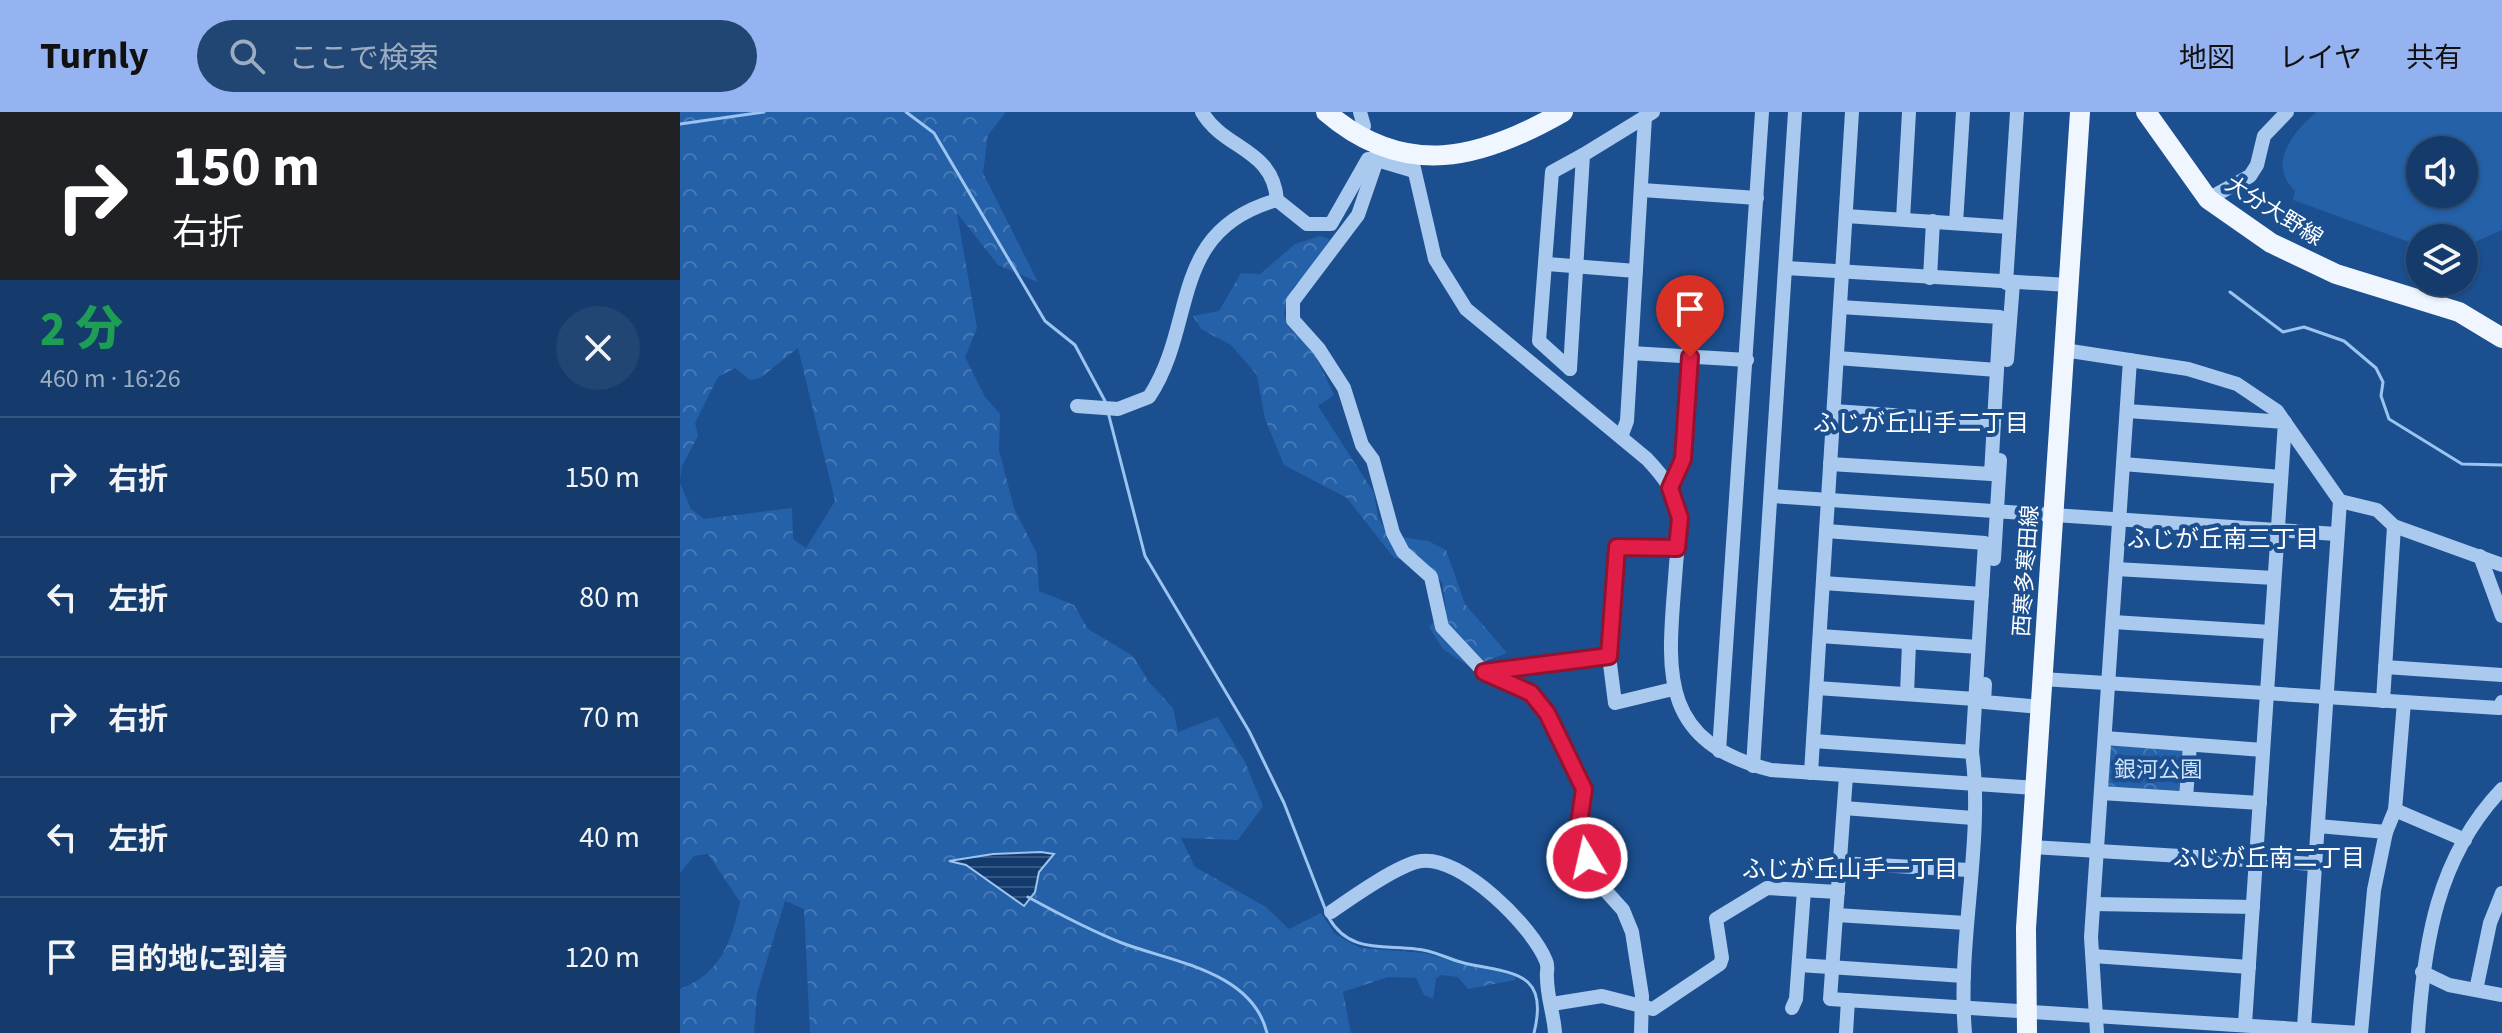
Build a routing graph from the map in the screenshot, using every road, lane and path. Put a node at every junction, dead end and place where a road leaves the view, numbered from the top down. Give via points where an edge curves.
1 (1202, 112) edge
2 (1326, 112) edge
3 (1360, 112) edge
4 (1563, 112) edge
5 (1762, 112) edge
6 (1795, 112) edge
7 (1852, 112) edge
8 (1909, 112) edge
9 (1963, 112) edge
10 (2017, 112) edge
11 (2080, 112) edge
12 (2146, 112) edge
13 (2287, 112) edge
14 (1649, 115) edge
15 (1359, 135) junction
16 (1583, 155) junction
17 (1377, 160) junction
18 (1413, 163) junction
19 (1642, 190) junction
20 (1757, 198) junction
21 (2208, 199) junction
22 (1277, 200) junction
23 (1846, 216) junction
24 (1903, 219) junction
25 (1933, 221) junction
26 (1956, 223) junction
27 (2009, 227) junction
28 (1547, 264) junction
29 (1577, 266) junction
30 (1786, 268) junction
31 (1636, 271) junction
32 (1842, 273) junction
33 (1930, 278) junction
34 (2010, 283) junction
35 (2068, 285) junction
36 (1840, 307) junction
37 (2502, 338) edge
38 (2064, 350) junction
39 (1631, 353) junction
40 (1690, 357) junction
41 (1837, 358) junction
42 (1747, 360) junction
43 (2130, 360) junction
44 (1997, 370) junction
45 (1077, 406) dead end
46 (1834, 411) junction
47 (2127, 411) junction
48 (1994, 422) junction
49 (2285, 422) junction
50 (1621, 437) junction
51 (1830, 464) junction
52 (2123, 464) junction
53 (2281, 477) junction
54 (1670, 488) junction
55 (1771, 496) junction
56 (1828, 500) junction
57 (2340, 501) junction
58 (1996, 512) junction
59 (2053, 515) junction
60 (2120, 520) junction
61 (2394, 526) junction
62 (2278, 530) junction
63 (1826, 531) junction
64 (2336, 534) junction
65 (1677, 548) junction
66 (2480, 556) junction
67 (2502, 565) edge
68 (2116, 569) junction
69 (2274, 578) junction
70 (1823, 583) junction
71 (1982, 594) junction
72 (2502, 616) edge
73 (2113, 622) junction
74 (2271, 632) junction
75 (1820, 636) junction
76 (1909, 643) junction
77 (1978, 647) junction
78 (1609, 656) junction
79 (2385, 667) junction
80 (1484, 672) junction
81 (2502, 675) edge
82 (2042, 679) junction
83 (2109, 683) junction
84 (1817, 688) junction
85 (1673, 689) junction
86 (2267, 693) junction
87 (1907, 694) junction
88 (2325, 697) junction
89 (1975, 699) junction
90 (2383, 701) junction
91 (2404, 702) junction
92 (2502, 702) edge
93 (2041, 707) junction
94 (2105, 738) junction
95 (1813, 741) junction
96 (2190, 745) junction
97 (2263, 750) junction
98 (1719, 751) junction
99 (1972, 752) junction
100 (1753, 766) junction
101 (1811, 773) junction
102 (1846, 776) junction
103 (1976, 784) junction
104 (2036, 788) junction
105 (2502, 789) edge
106 (2101, 793) junction
107 (2186, 798) junction
108 (2260, 803) junction
109 (1844, 808) junction
110 (2395, 810) junction
111 (1973, 818) junction
112 (2318, 826) junction
113 (2386, 832) junction
114 (2465, 840) junction
115 (2032, 847) junction
116 (2097, 851) junction
117 (2256, 860) junction
118 (1840, 863) junction
119 (2314, 864) junction
120 (1969, 870) junction
121 (1804, 890) junction
122 (1838, 892) junction
123 (2502, 893) edge
124 (2094, 904) junction
125 (2253, 907) junction
126 (1331, 912) dead end
127 (1836, 915) junction
128 (1966, 923) junction
129 (2093, 956) junction
130 (1799, 965) junction
131 (1832, 967) junction
132 (2249, 967) junction
133 (2422, 972) junction
134 (1964, 976) junction
135 (2476, 990) junction
136 (2502, 995) edge
137 (1848, 1000) junction
138 (1552, 1004) junction
139 (1963, 1007) junction
140 (1641, 1008) junction
141 (1792, 1008) dead end
142 (2025, 1010) junction
143 (2094, 1015) junction
144 (2245, 1024) junction
145 (2304, 1027) junction
146 (2222, 1028) edge
147 (1555, 1033) edge
148 (1641, 1033) edge
149 (1846, 1033) edge
150 (1965, 1033) edge
151 (2027, 1033) edge
152 (2097, 1033) edge
153 (2360, 1033) edge
154 (2418, 1033) edge

1 - 22 street via 1266,166
2 - 15 main road
3 - 15 street via 1364,126
4 - 18 main road via 1504,143
5 - 20 street
6 - 30 street
7 - 23 street
8 - 24 street
9 - 26 street
10 - 27 street
11 - 35 main road, 西寒多寒田線
12 - 21 main road, 大分大野線
13 - 21 street via 2264,136 2250,176
14 - 16 street
14 - 19 street
15 - 18 main road
16 - 28 street via 1552,172
16 - 29 street
17 - 18 street
17 - 22 street via 1368,159 1331,224 1307,224
17 - 80 street via 1358,215 1293,301 1293,320 1344,388 1362,445 1373,460 1393,533 1403,552 1431,577 1442,627
18 - 50 street via 1435,259 1466,309
19 - 20 street
19 - 31 street
20 - 42 street
21 - 37 main road, 大分大野線 via 2297,258 2459,312
22 - 45 street via 1239,214 1211,240 1194,269 1171,347 1149,397 1118,409
23 - 24 street
23 - 32 street
24 - 25 street
25 - 26 street
25 - 33 street
26 - 27 street
27 - 34 street
28 - 29 street
28 - 29 street via 1539,341 1570,369
29 - 31 street
30 - 32 street
30 - 55 street
31 - 39 street
32 - 33 street
32 - 36 street
33 - 34 street
34 - 35 street
34 - 58 street
35 - 38 main road, 西寒多寒田線
36 - 41 street
36 - 44 street via 2000,317
38 - 43 street
38 - 59 main road, 西寒多寒田線
39 - 40 street
39 - 50 street via 1627,421
40 - 42 street
40 - 54 street via 1683,459
41 - 44 street
41 - 46 street
42 - 98 street
43 - 47 street
43 - 49 street via 2237,384 2261,397
44 - 48 street
46 - 48 street
46 - 51 street
47 - 49 street
47 - 52 street
48 - 51 street via 1991,474
49 - 53 street
49 - 57 street
50 - 54 street
51 - 56 street
52 - 53 street
52 - 60 street
53 - 62 street
54 - 65 street via 1680,518
55 - 56 street
55 - 100 street
56 - 58 street
56 - 63 street
57 - 61 street via 2377,510
57 - 64 street
58 - 59 street
58 - 93 street via 1984,702
59 - 60 street
59 - 82 main road, 西寒多寒田線
60 - 62 street
60 - 68 street
61 - 66 street
61 - 79 street
62 - 64 street
62 - 69 street
63 - 70 street
63 - 71 street via 1985,543
64 - 88 street
65 - 78 street via 1617,547
65 - 85 street via 1669,668
66 - 67 street
66 - 72 street
68 - 69 street
68 - 73 street
69 - 74 street
70 - 71 street
70 - 75 street
71 - 77 street
73 - 74 street
73 - 83 street
74 - 86 street
75 - 76 street
75 - 84 street
76 - 77 street
76 - 87 street
77 - 89 street
78 - 80 street
78 - 85 street via 1615,703
79 - 81 street
79 - 90 street
80 - 140 street via 1518,684 1541,703 1580,776 1580,842 1596,880 1631,925
82 - 83 street
82 - 93 main road, 西寒多寒田線
83 - 86 street
83 - 94 street
84 - 87 street
84 - 95 street
85 - 98 street via 1689,721
86 - 88 street
86 - 97 street
87 - 89 street
88 - 90 street
88 - 112 street
89 - 99 street
90 - 91 street
91 - 92 street via 2499,708
91 - 110 street
93 - 104 main road, 西寒多寒田線
94 - 96 street
94 - 106 street
95 - 99 street
95 - 101 street
96 - 97 street
96 - 107 street
97 - 108 street
98 - 100 street
99 - 103 street
100 - 101 street
101 - 102 street
102 - 103 street
102 - 109 street
103 - 104 street
103 - 111 street
104 - 115 main road, 西寒多寒田線
105 - 114 street
106 - 107 street
106 - 116 street
107 - 108 street
108 - 117 street
109 - 111 street
109 - 118 street
110 - 113 street
110 - 114 street
111 - 120 street
112 - 113 street
112 - 119 street
113 - 153 street via 2374,890
114 - 133 street via 2435,903
115 - 116 street
115 - 142 main road, 西寒多寒田線
116 - 117 street
116 - 124 street
117 - 119 street
117 - 125 street
118 - 120 street
118 - 122 street
119 - 145 street
120 - 128 street
121 - 122 street
121 - 130 street
121 - 140 street via 1767,888 1716,919 1722,958 1716,969 1666,1003
122 - 127 street
123 - 135 street
124 - 125 street
124 - 129 street
125 - 132 street
126 - 138 street via 1407,865 1427,860 1448,867 1504,904 1536,944 1547,962
127 - 128 street
127 - 131 street
128 - 134 street
129 - 132 street
129 - 143 street
130 - 131 street
130 - 141 street
131 - 134 street
131 - 137 street via 1830,999
132 - 144 street
133 - 135 street
133 - 154 street
134 - 139 street
135 - 136 street
137 - 139 street
137 - 149 street
138 - 140 street via 1602,996
138 - 147 street
139 - 142 street
139 - 150 street
140 - 148 street
142 - 143 street
142 - 151 main road, 西寒多寒田線
143 - 146 street
143 - 152 street
144 - 145 street
144 - 146 street
145 - 153 street

